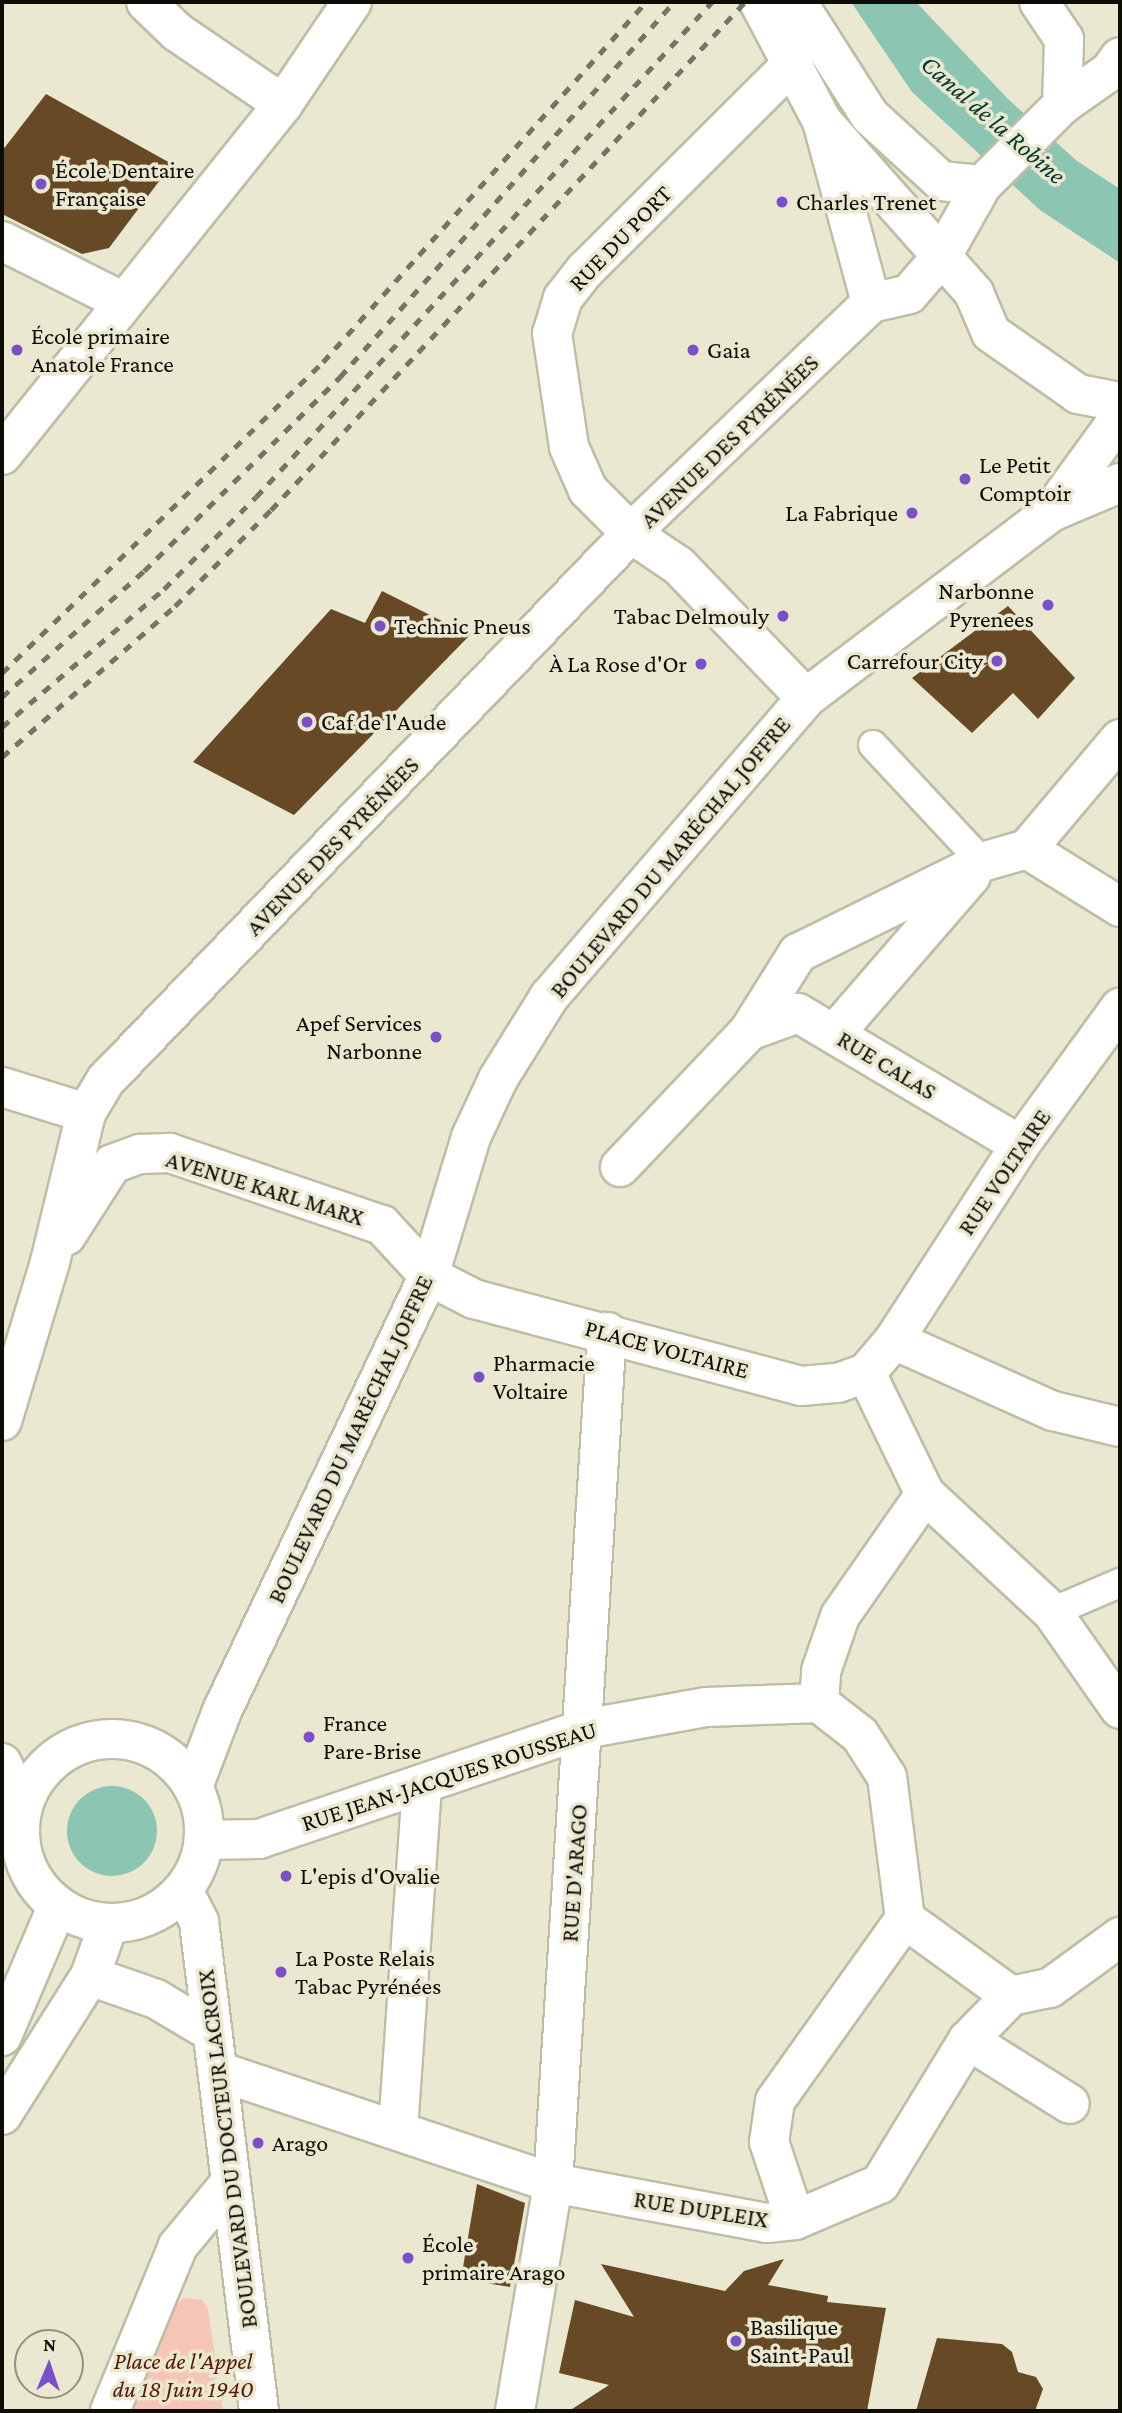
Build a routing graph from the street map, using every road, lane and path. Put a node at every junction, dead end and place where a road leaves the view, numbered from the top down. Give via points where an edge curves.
1 (146, 2) edge
2 (352, 2) edge
3 (760, 2) edge
4 (797, 2) edge
5 (1039, 2) edge
6 (1120, 57) edge
7 (794, 62) junction
8 (283, 104) junction
9 (1062, 105) junction
10 (822, 121) junction
11 (982, 186) junction
12 (2, 241) edge
13 (942, 256) junction
14 (974, 293) junction
15 (124, 302) junction
16 (871, 303) junction
17 (1120, 402) edge
18 (1120, 417) edge
19 (2, 455) edge
20 (1120, 483) edge
21 (1051, 512) junction
22 (633, 535) junction
23 (806, 698) junction
24 (1120, 739) edge
25 (873, 746) dead end
26 (1027, 849) junction
27 (982, 862) junction
28 (1120, 907) edge
29 (1120, 1008) edge
30 (750, 1031) junction
31 (835, 1033) junction
32 (2, 1087) edge
33 (86, 1112) junction
34 (1020, 1144) junction
35 (620, 1167) dead end
36 (50, 1262) junction
37 (429, 1276) junction
38 (607, 1332) junction
39 (894, 1340) junction
40 (866, 1373) junction
41 (2, 1421) edge
42 (1120, 1427) edge
43 (925, 1494) junction
44 (1120, 1583) edge
45 (1052, 1612) junction
46 (819, 1703) junction
47 (1120, 1709) edge
48 (584, 1728) junction
49 (2, 1763) edge
50 (422, 1785) junction
51 (193, 1787) junction
52 (22, 1807) junction
53 (204, 1840) junction
54 (13, 1862) edge
55 (183, 1890) junction
56 (58, 1905) junction
57 (905, 1919) junction
58 (109, 1923) junction
59 (1120, 1937) edge
60 (90, 1976) junction
61 (14, 1977) edge
62 (1011, 1996) junction
63 (213, 2033) junction
64 (2, 2036) edge
65 (968, 2040) junction
66 (218, 2071) junction
67 (1070, 2104) dead end
68 (2, 2115) edge
69 (398, 2129) junction
70 (231, 2182) junction
71 (553, 2183) junction
72 (795, 2220) junction
73 (110, 2411) edge
74 (259, 2411) edge
75 (514, 2411) edge

1 - 8 street via 177,32
2 - 8 street
3 - 7 street
4 - 11 street via 879,125 941,181
5 - 9 street via 1064,39
6 - 9 street via 1110,71
7 - 10 street
7 - 22 street, RUE DU PORT via 563,298 552,333 569,447 588,490
8 - 15 street
9 - 11 street
10 - 13 street
10 - 16 street
11 - 13 street
11 - 14 street
12 - 15 street
13 - 14 street
13 - 16 street via 909,294
14 - 17 street via 990,333 1034,366 1078,394
15 - 19 street
16 - 22 street, AVENUE DES PYRÉNÉES
18 - 21 street, BOULEVARD DU MARÉCHAL JOFFRE via 1101,451
20 - 21 street
21 - 23 street, BOULEVARD DU MARÉCHAL JOFFRE
22 - 23 street, RUE DU PORT via 679,566
22 - 33 street, AVENUE DES PYRÉNÉES via 106,1080
23 - 37 street, BOULEVARD DU MARÉCHAL JOFFRE via 549,998 498,1079 471,1137
24 - 26 street
25 - 27 street
26 - 27 street
26 - 28 street
27 - 30 street via 798,953
27 - 31 street
29 - 34 street, RUE VOLTAIRE
30 - 31 street, RUE CALAS via 798,1013
30 - 35 street
31 - 34 street, RUE CALAS
32 - 33 street
33 - 36 street, AVENUE DES PYRÉNÉES
34 - 39 street, RUE VOLTAIRE
36 - 37 street, AVENUE KARL MARX via 112,1164 140,1154 170,1153 382,1225
36 - 41 street, AVENUE DES PYRÉNÉES
37 - 38 street, PLACE VOLTAIRE via 474,1299
37 - 51 street, BOULEVARD DU MARÉCHAL JOFFRE via 222,1711
38 - 40 street, PLACE VOLTAIRE via 801,1386 838,1383
38 - 48 street, RUE D'ARAGO
39 - 40 street
39 - 42 street via 1053,1411
40 - 43 street
43 - 45 street
43 - 46 street via 840,1616 821,1671
44 - 45 street
45 - 47 street
46 - 48 street, RUE JEAN-JACQUES ROUSSEAU via 706,1707
46 - 57 street via 860,1735 887,1777
48 - 50 street, RUE JEAN-JACQUES ROUSSEAU
48 - 71 street, RUE D'ARAGO
49 - 52 street
50 - 53 street, RUE JEAN-JACQUES ROUSSEAU via 259,1839
50 - 69 street
51 - 52 street via 177,1765 154,1748 100,1739 74,1746 50,1761 33,1782
51 - 53 street
52 - 54 street
53 - 55 street
54 - 56 street
55 - 58 street via 137,1920
55 - 63 street, BOULEVARD DU DOCTEUR LACROIX via 199,1922
56 - 58 street via 82,1918
56 - 61 street
57 - 62 street
57 - 72 street via 775,2101 769,2142
58 - 60 street
59 - 62 street via 1050,1988
60 - 63 street via 156,1999
60 - 68 street
61 - 64 street
62 - 65 street, RUE DUPLEIX
63 - 66 street, BOULEVARD DU DOCTEUR LACROIX
65 - 67 street via 1038,2089
65 - 72 street, RUE DUPLEIX via 880,2184
66 - 69 street, RUE DUPLEIX
66 - 70 street, BOULEVARD DU DOCTEUR LACROIX
69 - 71 street, RUE DUPLEIX
70 - 73 street via 178,2246
70 - 74 street, BOULEVARD DU DOCTEUR LACROIX
71 - 72 street, RUE DUPLEIX via 767,2223
71 - 75 street, RUE D'ARAGO

